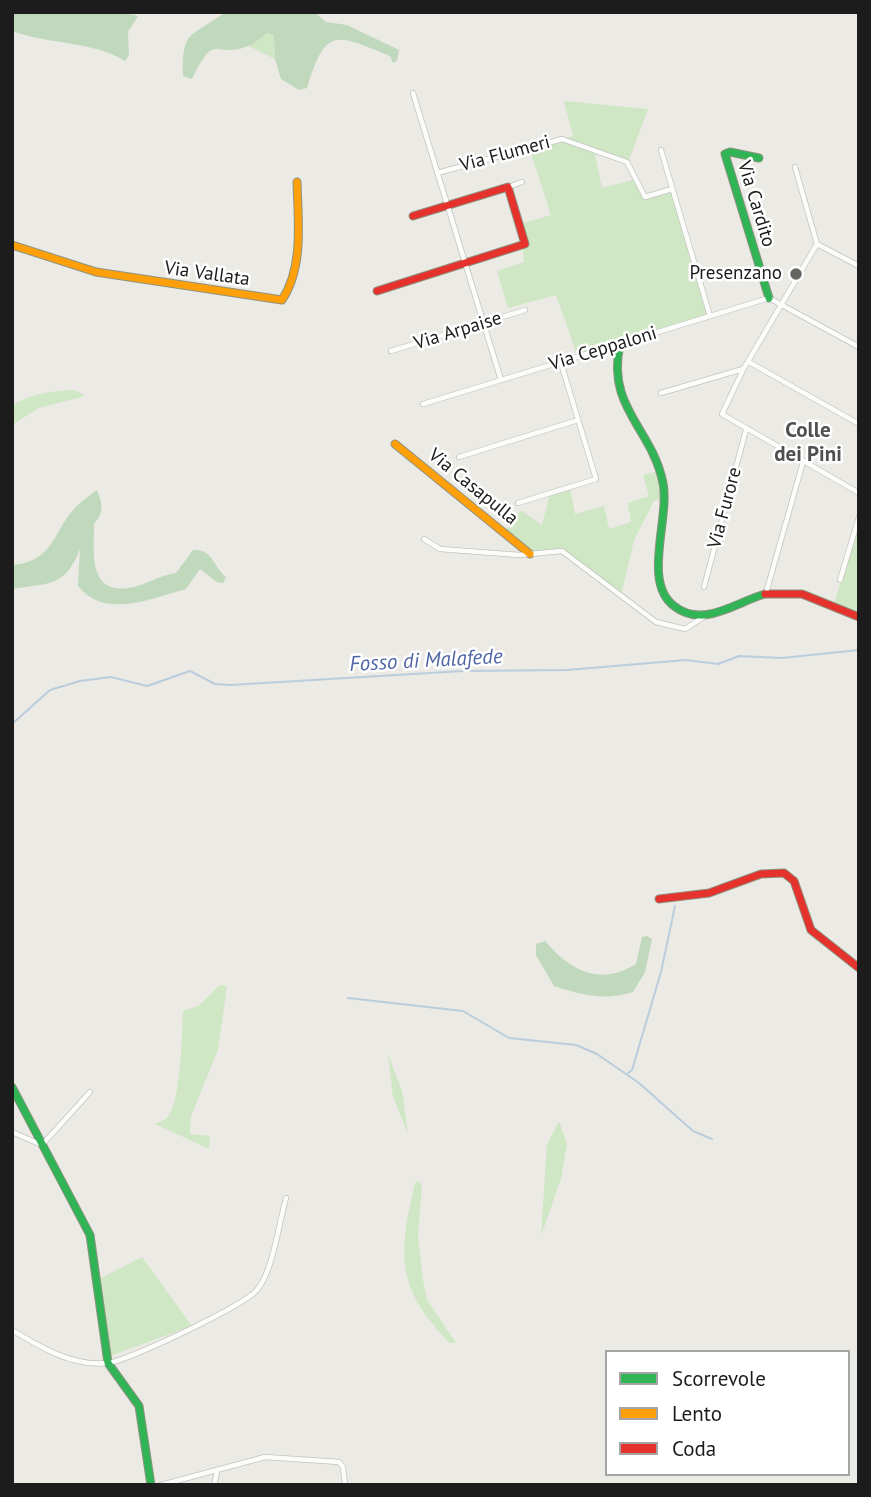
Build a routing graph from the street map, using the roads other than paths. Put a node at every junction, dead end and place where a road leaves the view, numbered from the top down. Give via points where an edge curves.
1 (413, 93) dead end
2 (661, 150) dead end
3 (760, 158) dead end
4 (794, 167) dead end
5 (437, 173) junction
6 (522, 182) dead end
7 (297, 183) dead end
8 (508, 187) junction
9 (673, 189) junction
10 (447, 205) junction
11 (413, 216) dead end
12 (817, 244) junction
13 (12, 245) edge
14 (465, 264) junction
15 (859, 266) edge
16 (377, 291) dead end
17 (769, 298) junction
18 (781, 305) junction
19 (524, 310) dead end
20 (710, 316) junction
21 (484, 323) junction
22 (620, 344) junction
23 (859, 348) edge
24 (391, 351) dead end
25 (749, 362) junction
26 (561, 363) junction
27 (744, 368) junction
28 (501, 380) junction
29 (661, 393) dead end
30 (423, 404) dead end
31 (578, 420) junction
32 (859, 424) edge
33 (746, 430) junction
34 (395, 443) dead end
35 (459, 457) dead end
36 (803, 463) junction
37 (859, 493) edge
38 (518, 502) dead end
39 (859, 517) edge
40 (424, 539) dead end
41 (530, 554) junction
42 (840, 580) dead end
43 (704, 587) dead end
44 (766, 593) junction
45 (705, 615) junction
46 (859, 617) edge
47 (659, 899) dead end
48 (859, 968) edge
49 (12, 1087) edge
50 (90, 1092) dead end
51 (12, 1132) edge
52 (42, 1145) junction
53 (286, 1198) dead end
54 (12, 1330) edge
55 (108, 1363) junction
56 (218, 1471) junction
57 (151, 1485) edge
58 (161, 1485) edge
59 (214, 1485) edge
60 (345, 1485) edge

1 - 5 street
2 - 9 street
3 - 17 street, Via Cardito via 725,154
4 - 12 street
5 - 9 street, Via Flumeri via 562,139 627,162 645,197
5 - 10 street
6 - 8 street
7 - 13 street, Via Vallata via 295,261 282,300 96,272
8 - 10 street
8 - 14 street via 525,244
9 - 20 street
10 - 11 street
10 - 14 street
12 - 15 street
12 - 18 street
14 - 16 street
14 - 21 street
17 - 18 street
17 - 20 street, Via Ceppaloni
18 - 23 street
18 - 25 street
19 - 21 street, Via Arpaise
20 - 22 street, Via Ceppaloni
21 - 24 street, Via Arpaise
21 - 28 street
22 - 26 street, Via Ceppaloni
22 - 45 street via 615,365 619,394 664,487 660,590 677,609
25 - 27 street
25 - 32 street
26 - 28 street, Via Ceppaloni
26 - 31 street
27 - 29 street
27 - 33 street via 722,414
28 - 30 street, Via Ceppaloni
31 - 35 street
31 - 38 street via 596,479
33 - 36 street
33 - 43 street, Via Furore
34 - 41 street, Via Casapulla
36 - 37 street
36 - 44 street
39 - 42 street
40 - 41 street, Via Casapulla via 439,549
41 - 45 street, Via Casapulla via 565,553 665,626 685,629
44 - 45 street
44 - 46 street via 805,595
47 - 48 street via 697,895 752,877 784,873 794,881 811,930
49 - 52 street
50 - 52 street
51 - 52 street
52 - 55 street via 90,1235
53 - 55 street via 265,1276 254,1293 215,1318
54 - 55 street via 64,1357
55 - 57 street via 139,1406
56 - 58 street
56 - 59 street
56 - 60 street via 260,1457 296,1457 340,1463

